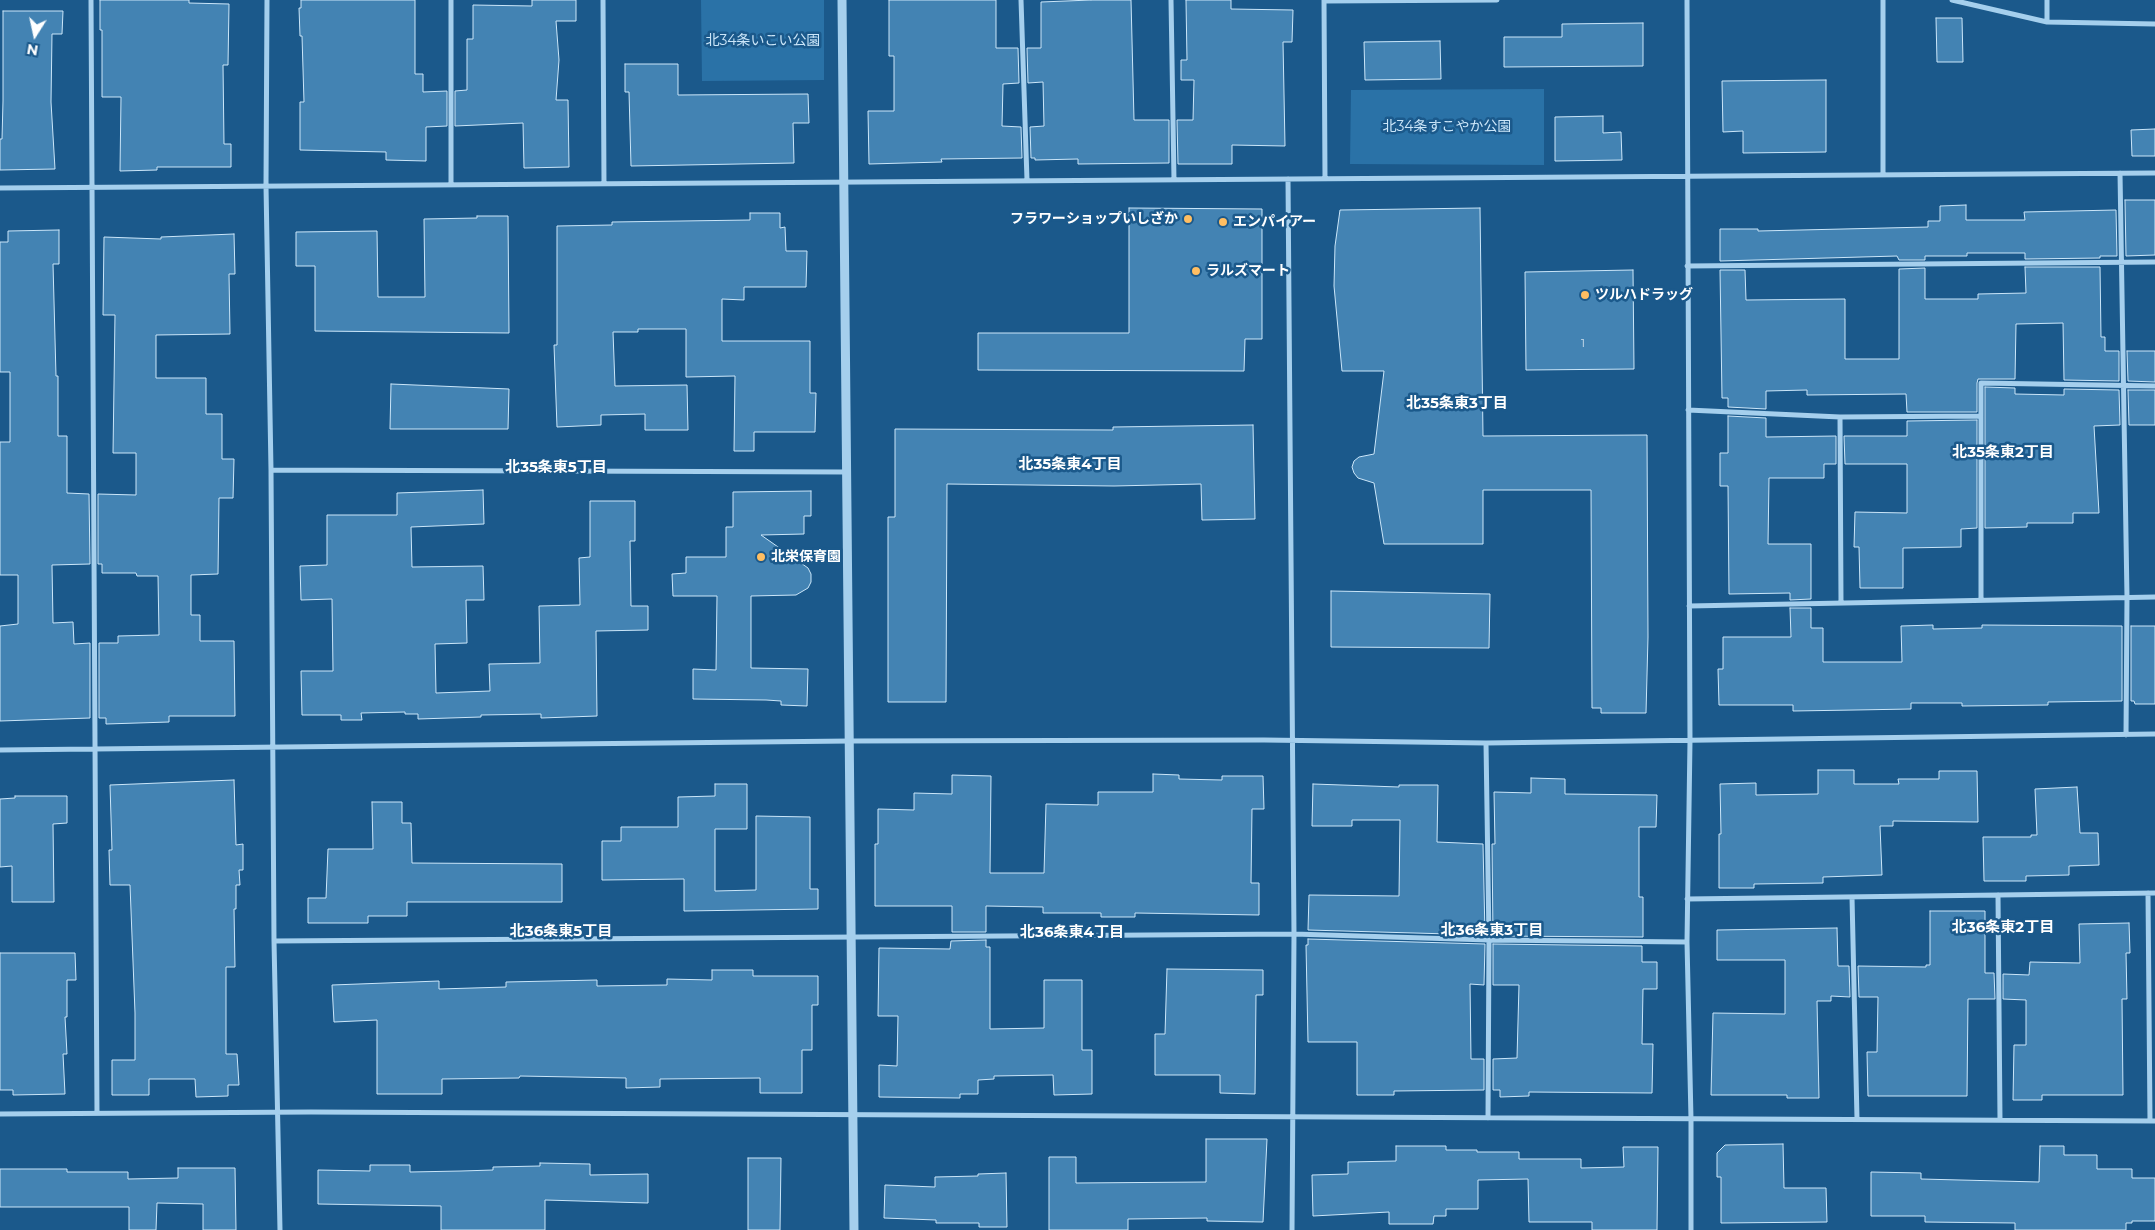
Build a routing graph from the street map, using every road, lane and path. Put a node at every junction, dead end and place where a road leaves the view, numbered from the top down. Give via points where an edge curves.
1 (91, 0) edge
2 (267, 0) edge
3 (451, 0) edge
4 (603, 0) edge
5 (842, 0) edge
6 (1022, 0) edge
7 (1171, 0) edge
8 (1496, 0) edge
9 (1687, 0) edge
10 (1883, 0) edge
11 (1952, 0) edge
12 (2047, 0) edge
13 (1324, 1) edge
14 (2047, 22) junction
15 (2155, 24) edge
16 (2120, 173) junction
17 (2155, 173) edge
18 (1883, 174) junction
19 (1687, 176) junction
20 (1288, 179) junction
21 (1325, 179) junction
22 (1027, 180) junction
23 (1174, 180) junction
24 (845, 182) junction
25 (451, 184) junction
26 (604, 184) junction
27 (266, 186) junction
28 (93, 187) junction
29 (0, 188) edge
30 (2122, 262) junction
31 (2155, 262) edge
32 (1687, 266) junction
33 (2124, 384) junction
34 (2155, 386) edge
35 (1688, 410) junction
36 (1981, 416) junction
37 (1840, 417) junction
38 (271, 470) junction
39 (847, 472) junction
40 (2128, 597) junction
41 (2155, 597) edge
42 (1981, 600) junction
43 (1841, 603) junction
44 (1689, 606) junction
45 (2155, 734) edge
46 (2126, 735) junction
47 (1292, 740) junction
48 (850, 741) junction
49 (1690, 741) junction
50 (1486, 743) junction
51 (274, 746) junction
52 (94, 749) junction
53 (0, 750) edge
54 (2148, 893) junction
55 (2155, 893) edge
56 (1998, 896) junction
57 (1852, 897) junction
58 (1687, 899) junction
59 (1294, 934) junction
60 (852, 938) junction
61 (1489, 940) junction
62 (274, 941) junction
63 (1687, 942) junction
64 (277, 1112) junction
65 (96, 1113) junction
66 (0, 1114) edge
67 (853, 1115) junction
68 (1293, 1117) junction
69 (1488, 1118) junction
70 (1691, 1119) junction
71 (1857, 1119) junction
72 (2000, 1120) junction
73 (2153, 1121) edge
74 (280, 1230) edge
75 (854, 1230) edge
76 (1292, 1230) edge
77 (1691, 1230) edge

1 - 28 street
2 - 27 street
3 - 25 street
4 - 26 street
5 - 24 street
6 - 22 street
7 - 23 street
8 - 13 street
9 - 19 street
10 - 18 street
11 - 14 street
12 - 14 street
13 - 21 street
14 - 15 street
16 - 17 street
16 - 18 street
16 - 30 street
18 - 19 street
19 - 21 street
19 - 32 street
20 - 21 street
20 - 23 street
20 - 47 street
22 - 23 street
22 - 24 street
24 - 26 street
24 - 39 street
25 - 26 street
25 - 27 street
27 - 28 street
27 - 38 street
28 - 29 street
28 - 52 street
30 - 31 street
30 - 32 street
30 - 33 street
32 - 35 street
33 - 34 street
33 - 36 street via 1981,383
33 - 40 street
35 - 37 street
35 - 44 street
36 - 37 street
36 - 42 street
37 - 43 street
38 - 39 street
38 - 51 street
39 - 48 street
40 - 41 street
40 - 42 street
40 - 46 street
42 - 43 street
43 - 44 street
44 - 49 street
45 - 46 street
46 - 49 street
47 - 48 street
47 - 50 street
47 - 59 street
48 - 51 street
48 - 60 street
49 - 50 street
49 - 58 street
50 - 61 street
51 - 52 street
51 - 62 street
52 - 53 street
52 - 65 street
54 - 55 street
54 - 56 street
54 - 73 street
56 - 57 street
56 - 72 street
57 - 58 street
57 - 71 street
58 - 63 street
59 - 60 street
59 - 61 street
59 - 68 street
60 - 62 street
60 - 67 street
61 - 63 street
61 - 69 street
62 - 64 street
63 - 70 street
64 - 65 street
64 - 67 street
64 - 74 street
65 - 66 street
67 - 68 street
67 - 75 street
68 - 69 street
68 - 76 street
69 - 70 street
70 - 71 street
70 - 77 street
71 - 72 street
72 - 73 street

